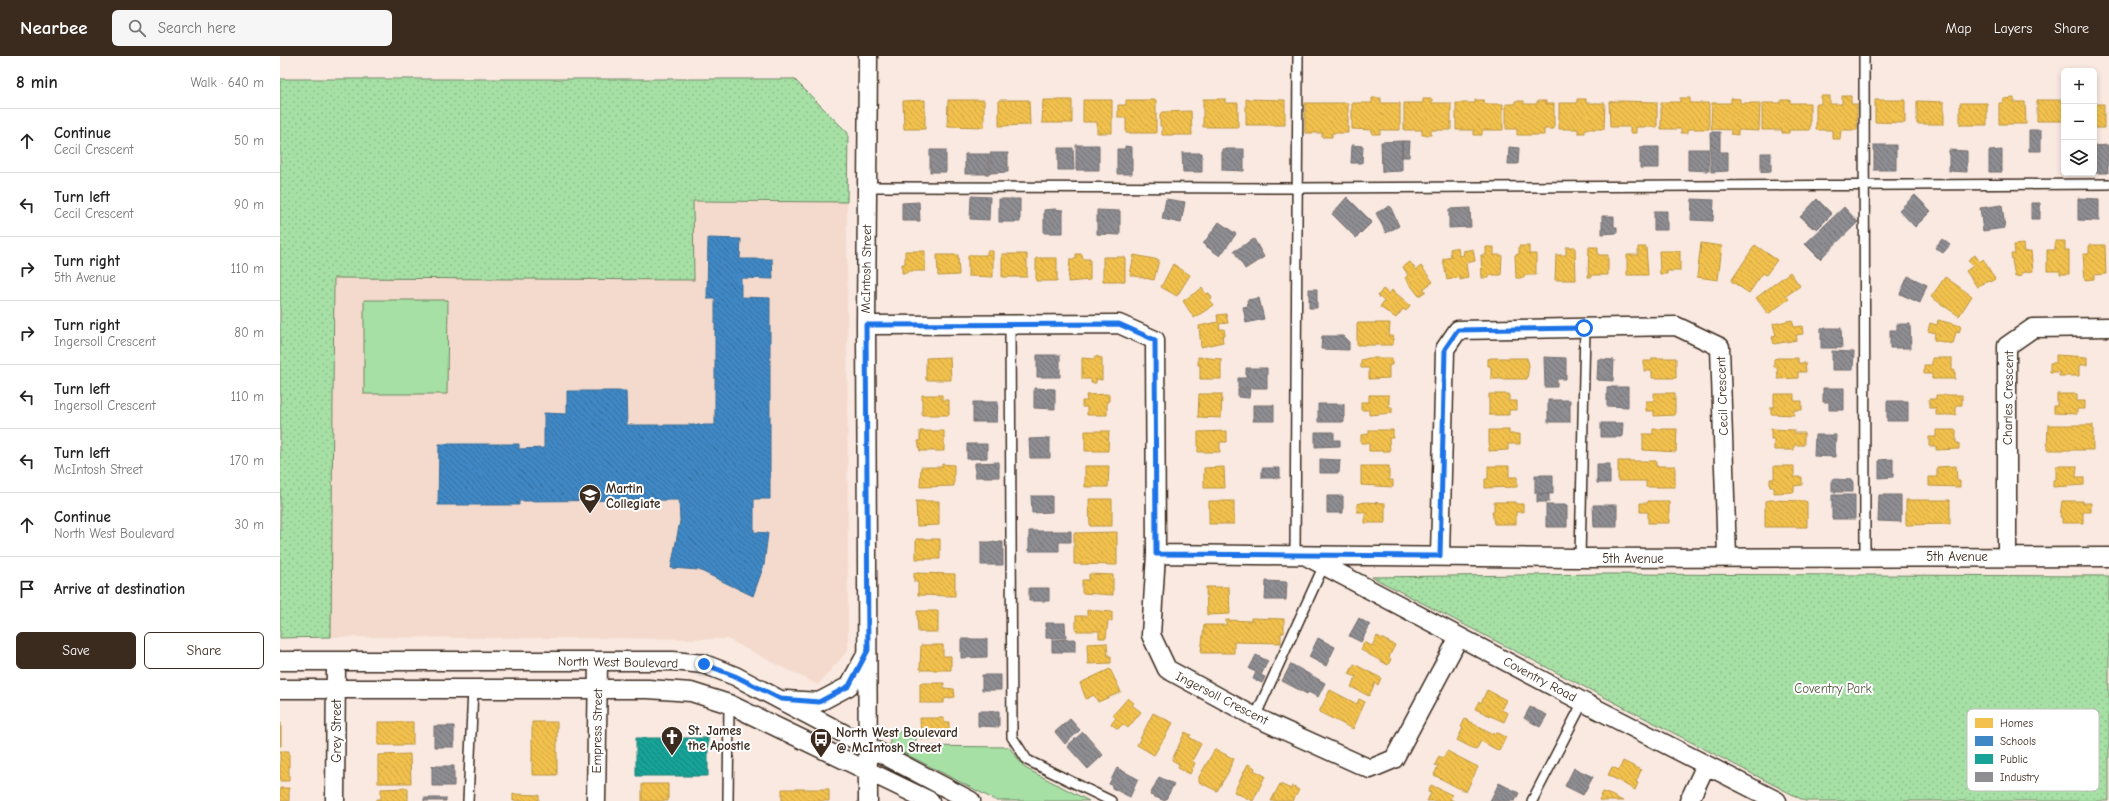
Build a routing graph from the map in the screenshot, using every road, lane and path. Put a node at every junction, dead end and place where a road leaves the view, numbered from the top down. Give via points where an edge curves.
1 (868, 56) edge
2 (1298, 56) edge
3 (1864, 56) edge
4 (2109, 184) edge
5 (1864, 185) junction
6 (867, 187) junction
7 (1297, 188) junction
8 (866, 325) junction
9 (1010, 325) junction
10 (2109, 327) edge
11 (1584, 328) junction
12 (1156, 554) junction
13 (1299, 554) junction
14 (1440, 556) junction
15 (2007, 556) junction
16 (1727, 557) junction
17 (1865, 557) junction
18 (2109, 557) edge
19 (1580, 558) junction
20 (1324, 565) junction
21 (1459, 637) junction
22 (868, 650) junction
23 (280, 661) edge
24 (336, 661) junction
25 (598, 661) junction
26 (280, 689) edge
27 (336, 689) junction
28 (473, 689) junction
29 (597, 689) junction
30 (781, 699) junction
31 (1583, 702) junction
32 (729, 704) junction
33 (1255, 717) junction
34 (867, 747) junction
35 (1706, 765) junction
36 (867, 770) junction
37 (335, 801) edge
38 (468, 801) edge
39 (596, 801) edge
40 (728, 801) edge
41 (868, 801) edge
42 (930, 801) edge
43 (971, 801) edge
44 (1110, 801) edge
45 (1532, 801) edge
46 (1689, 801) edge
47 (1777, 801) edge

1 - 6 street, McIntosh Street
2 - 7 lane
3 - 5 lane
4 - 5 lane
5 - 7 lane
5 - 17 lane
6 - 7 lane
6 - 8 street, McIntosh Street
7 - 13 lane
8 - 9 street, Ingersoll Crescent
8 - 22 street, McIntosh Street
9 - 12 street, Ingersoll Crescent via 1119,324 1155,340
9 - 44 lane via 1012,737 1027,760
10 - 15 street, Charles Crescent via 2033,328 2007,346
11 - 14 street, Cecil Crescent via 1458,330 1445,349
11 - 16 street, Cecil Crescent via 1676,326 1720,347
11 - 19 lane
12 - 13 street, 5th Avenue
12 - 33 street, Ingersoll Crescent via 1151,635 1166,669
13 - 14 street, 5th Avenue
13 - 20 street, Coventry Road
14 - 19 street, 5th Avenue
15 - 17 street, 5th Avenue
15 - 18 street, 5th Avenue
16 - 17 street, 5th Avenue
16 - 19 street, 5th Avenue
20 - 21 street, Coventry Road
20 - 33 lane
21 - 31 street, Coventry Road
21 - 33 street, Ingersoll Crescent via 1394,759 1370,769
22 - 30 street, McIntosh Street via 849,686 819,702
22 - 34 street, McIntosh Street
23 - 24 street, North West Boulevard
24 - 25 street, North West Boulevard
24 - 27 street, Grey Street
25 - 29 street, Empress Street
25 - 30 street, North West Boulevard via 674,661 704,664
26 - 27 street, North West Boulevard
27 - 28 street, North West Boulevard
27 - 37 street, Grey Street
28 - 29 street, North West Boulevard
28 - 38 lane
29 - 32 street, North West Boulevard via 691,692
29 - 39 street, Empress Street
30 - 34 street, North West Boulevard
31 - 35 street, Coventry Road
31 - 45 lane
32 - 36 street, North West Boulevard
32 - 40 lane
34 - 36 street, McIntosh Street
34 - 43 street, North West Boulevard
35 - 46 street
35 - 47 street, Coventry Road
36 - 41 street, McIntosh Street
36 - 42 street, North West Boulevard

